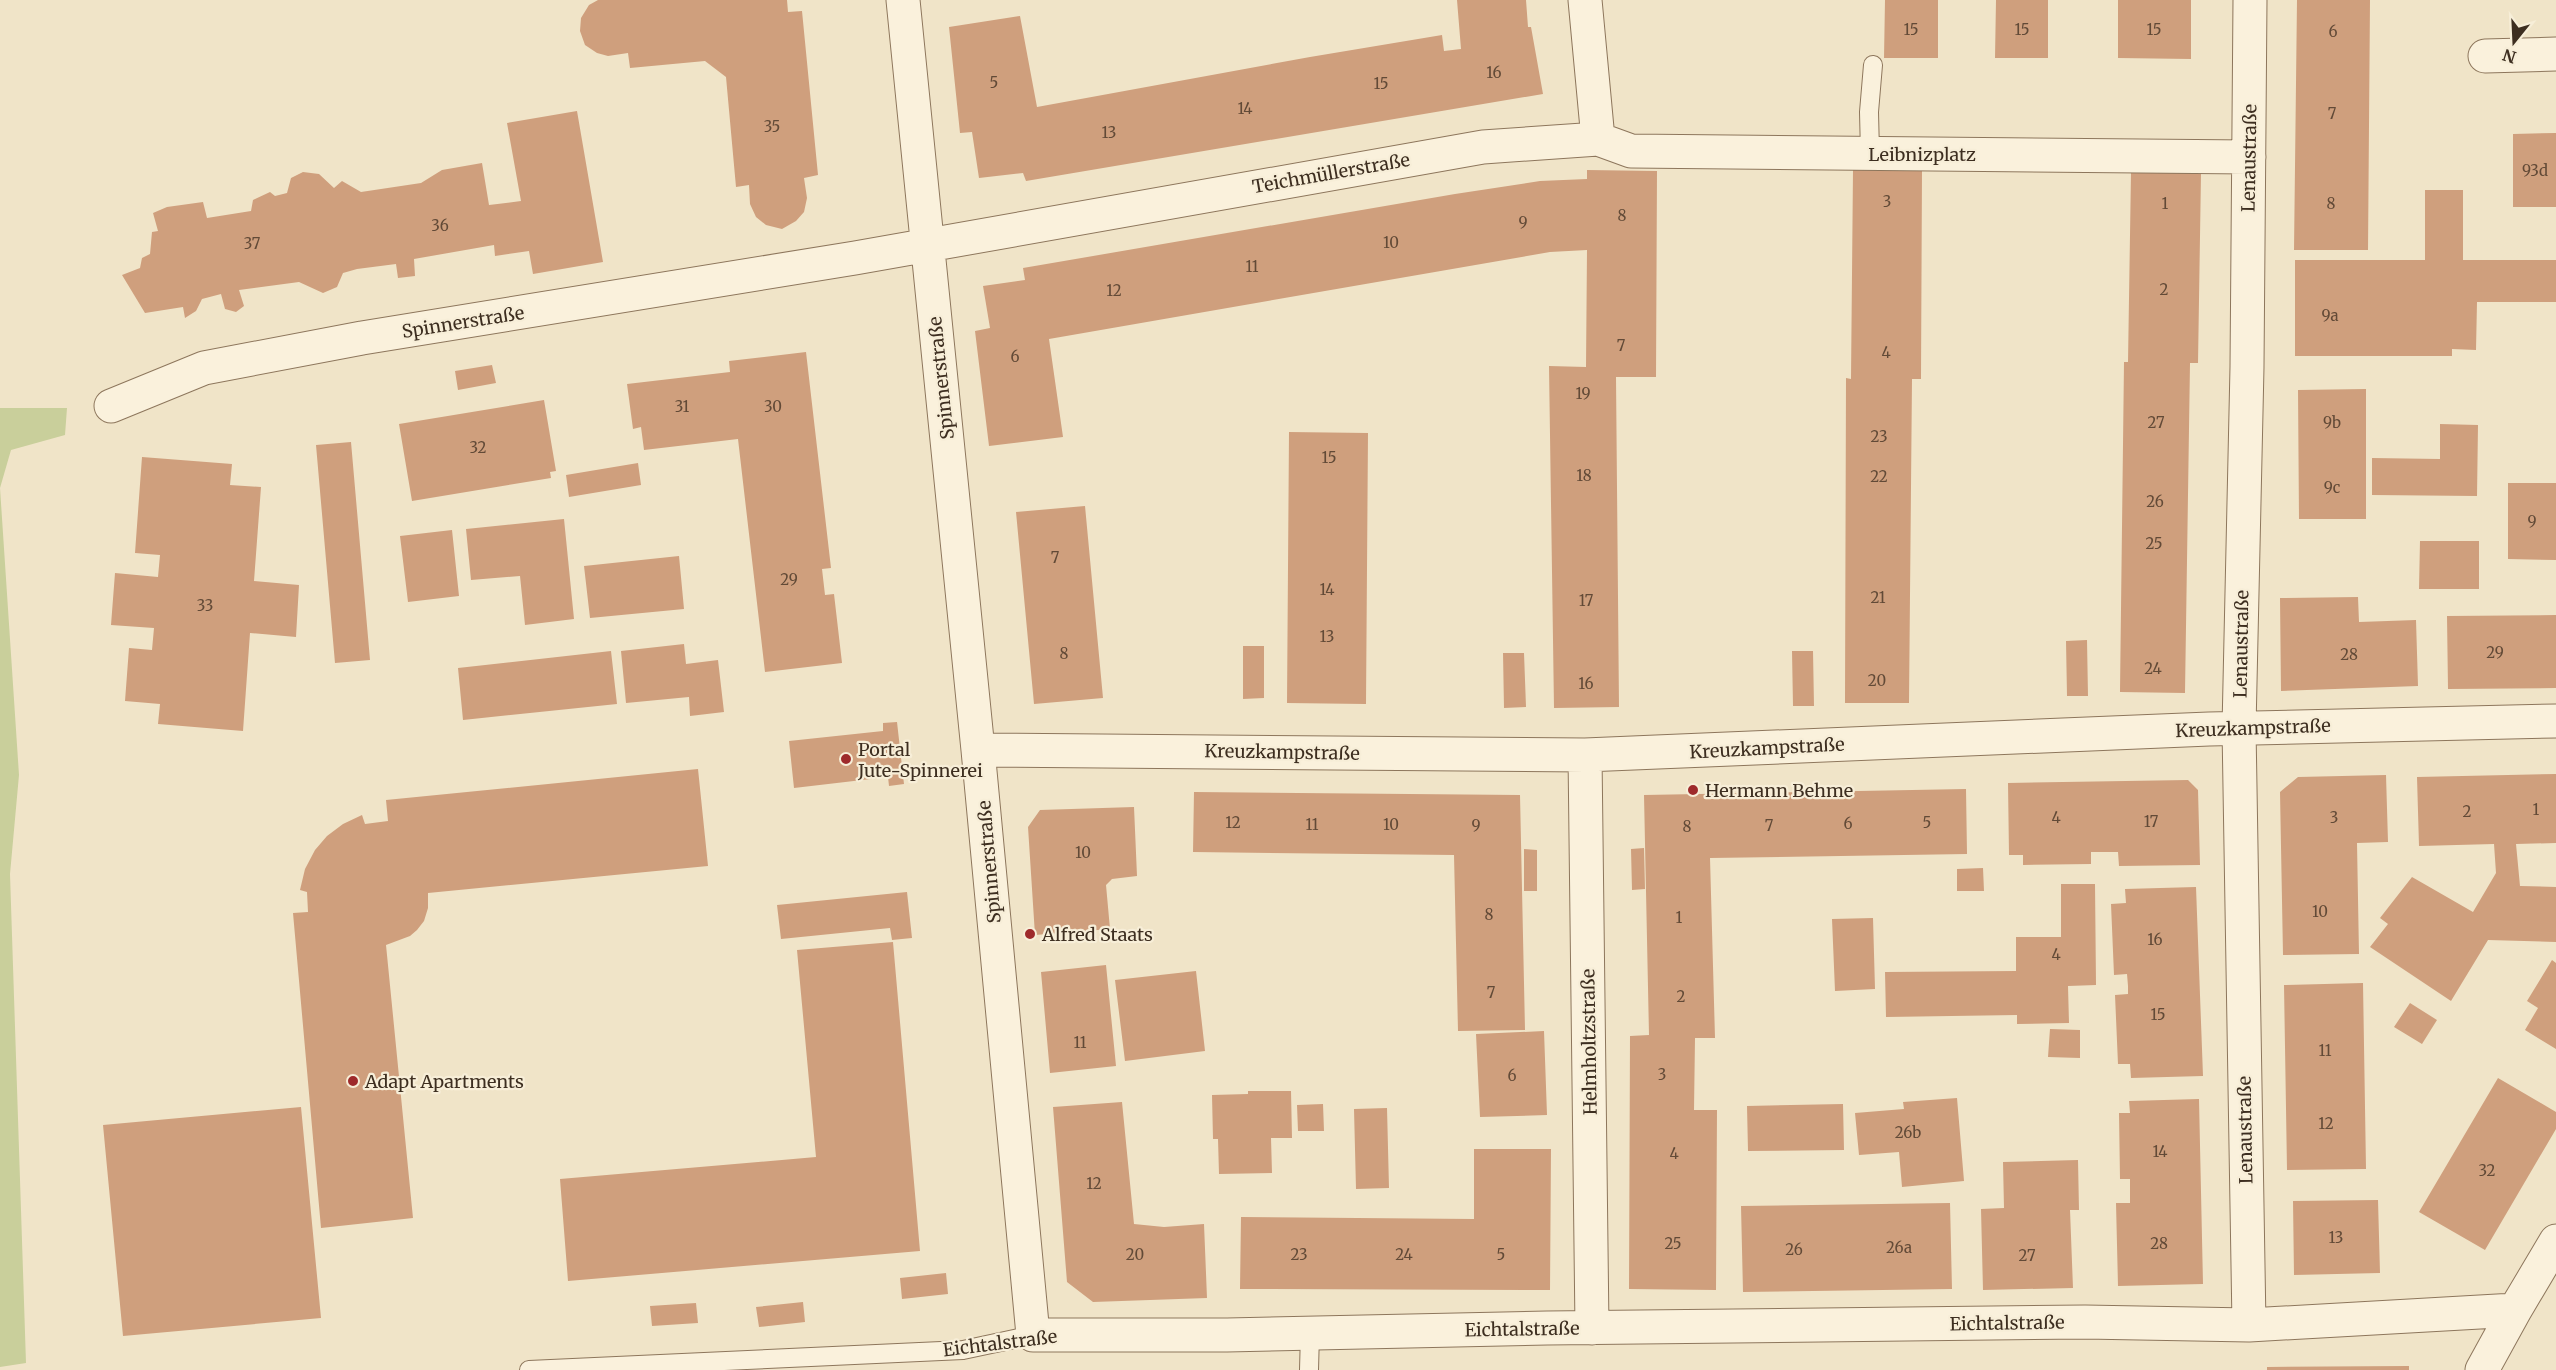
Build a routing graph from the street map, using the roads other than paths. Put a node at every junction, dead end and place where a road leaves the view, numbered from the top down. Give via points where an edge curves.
1 (903, 0) edge
2 (1585, 0) edge
3 (2250, 0) edge
4 (2556, 54) edge
5 (2486, 56) dead end
6 (1873, 65) dead end
7 (1598, 139) junction
8 (1870, 153) junction
9 (2249, 157) junction
10 (928, 245) junction
11 (111, 406) dead end
12 (2556, 721) edge
13 (2239, 728) junction
14 (978, 750) junction
15 (1585, 755) junction
16 (2556, 1241) edge
17 (2515, 1310) junction
18 (2249, 1324) junction
19 (1592, 1328) junction
20 (1310, 1333) junction
21 (1033, 1335) junction
22 (530, 1370) edge
23 (1309, 1370) edge
24 (2482, 1370) edge

1 - 10 street, Spinnerstraße
2 - 7 street
3 - 9 street, Lenaustraße
4 - 5 street
6 - 8 lane
7 - 8 street, Leibnizplatz via 1631,151
7 - 10 street, Teichmüllerstraße via 1483,147
8 - 9 street, Leibnizplatz
9 - 13 street, Lenaustraße
10 - 11 street, Spinnerstraße via 204,368
10 - 14 street, Spinnerstraße
12 - 13 street, Kreuzkampstraße
13 - 15 street, Kreuzkampstraße
13 - 18 street, Lenaustraße
14 - 15 street, Kreuzkampstraße
14 - 21 street, Spinnerstraße
15 - 19 street, Helmholtzstraße
16 - 17 street
17 - 18 street, Eichtalstraße
17 - 24 street
18 - 19 street, Eichtalstraße
19 - 20 street, Eichtalstraße
20 - 21 street, Eichtalstraße
20 - 23 lane
21 - 22 lane, Eichtalstraße via 963,1350

